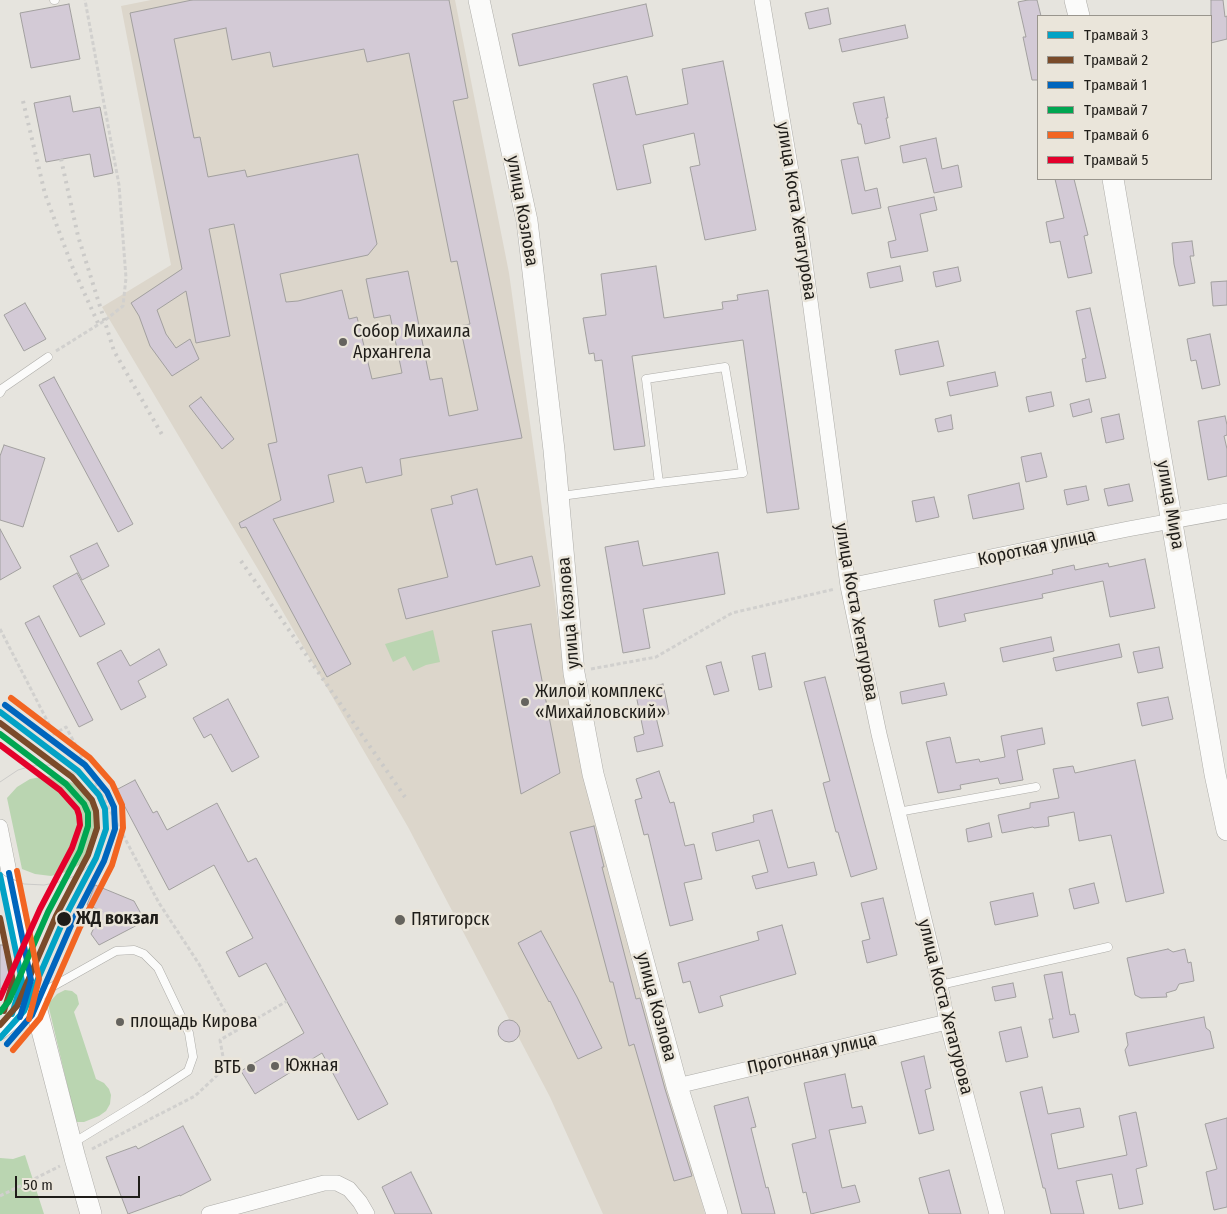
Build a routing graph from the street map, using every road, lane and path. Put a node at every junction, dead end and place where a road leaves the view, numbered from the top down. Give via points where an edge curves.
1 (85, 0) edge
2 (479, 0) edge
3 (762, 0) edge
4 (1076, 0) edge
5 (1079, 15) edge
6 (1114, 180) edge
7 (48, 357) joint
8 (0, 393) edge
9 (658, 483) junction
10 (558, 496) junction
11 (1227, 512) edge
12 (1173, 520) junction
13 (848, 586) junction
14 (0, 629) edge
15 (574, 673) junction
16 (1036, 787) dead end
17 (898, 812) junction
18 (0, 827) edge
19 (1227, 830) edge
20 (1108, 947) dead end
21 (940, 985) junction
22 (35, 1003) junction
23 (947, 1022) junction
24 (235, 1030) dead end
25 (0, 1032) edge
26 (677, 1086) junction
27 (72, 1144) junction
28 (363, 1208) edge
29 (92, 1214) edge
30 (209, 1214) edge
31 (717, 1214) edge
32 (997, 1214) edge

1 - 7 path via 119,185 126,278 123,306
2 - 10 street, улица Козлова via 527,221
3 - 13 street, улица Коста Хетагурова via 799,218
4 - 5 street
6 - 12 street, улица Мира
7 - 8 lane
9 - 9 lane via 646,379 725,367 743,472
9 - 10 lane
10 - 15 street, улица Козлова
11 - 12 street, Короткая улица
12 - 13 street, Короткая улица
12 - 19 street, улица Мира
13 - 15 path via 732,613 656,657
13 - 17 street, улица Коста Хетагурова
14 - 24 path via 54,734 66,727 159,903 199,964
15 - 26 street, улица Козлова via 593,774
16 - 17 lane
17 - 21 street, улица Коста Хетагурова
18 - 22 street
20 - 21 lane
21 - 23 street, улица Коста Хетагурова
22 - 25 street
22 - 27 street
22 - 27 lane via 50,988 116,951 134,950 144,954 158,968 189,1033 192,1057 188,1071
23 - 26 street, Прогонная улица
23 - 32 street, улица Коста Хетагурова
26 - 31 street, улица Козлова
27 - 29 street
28 - 30 street via 349,1189 337,1183 324,1183

